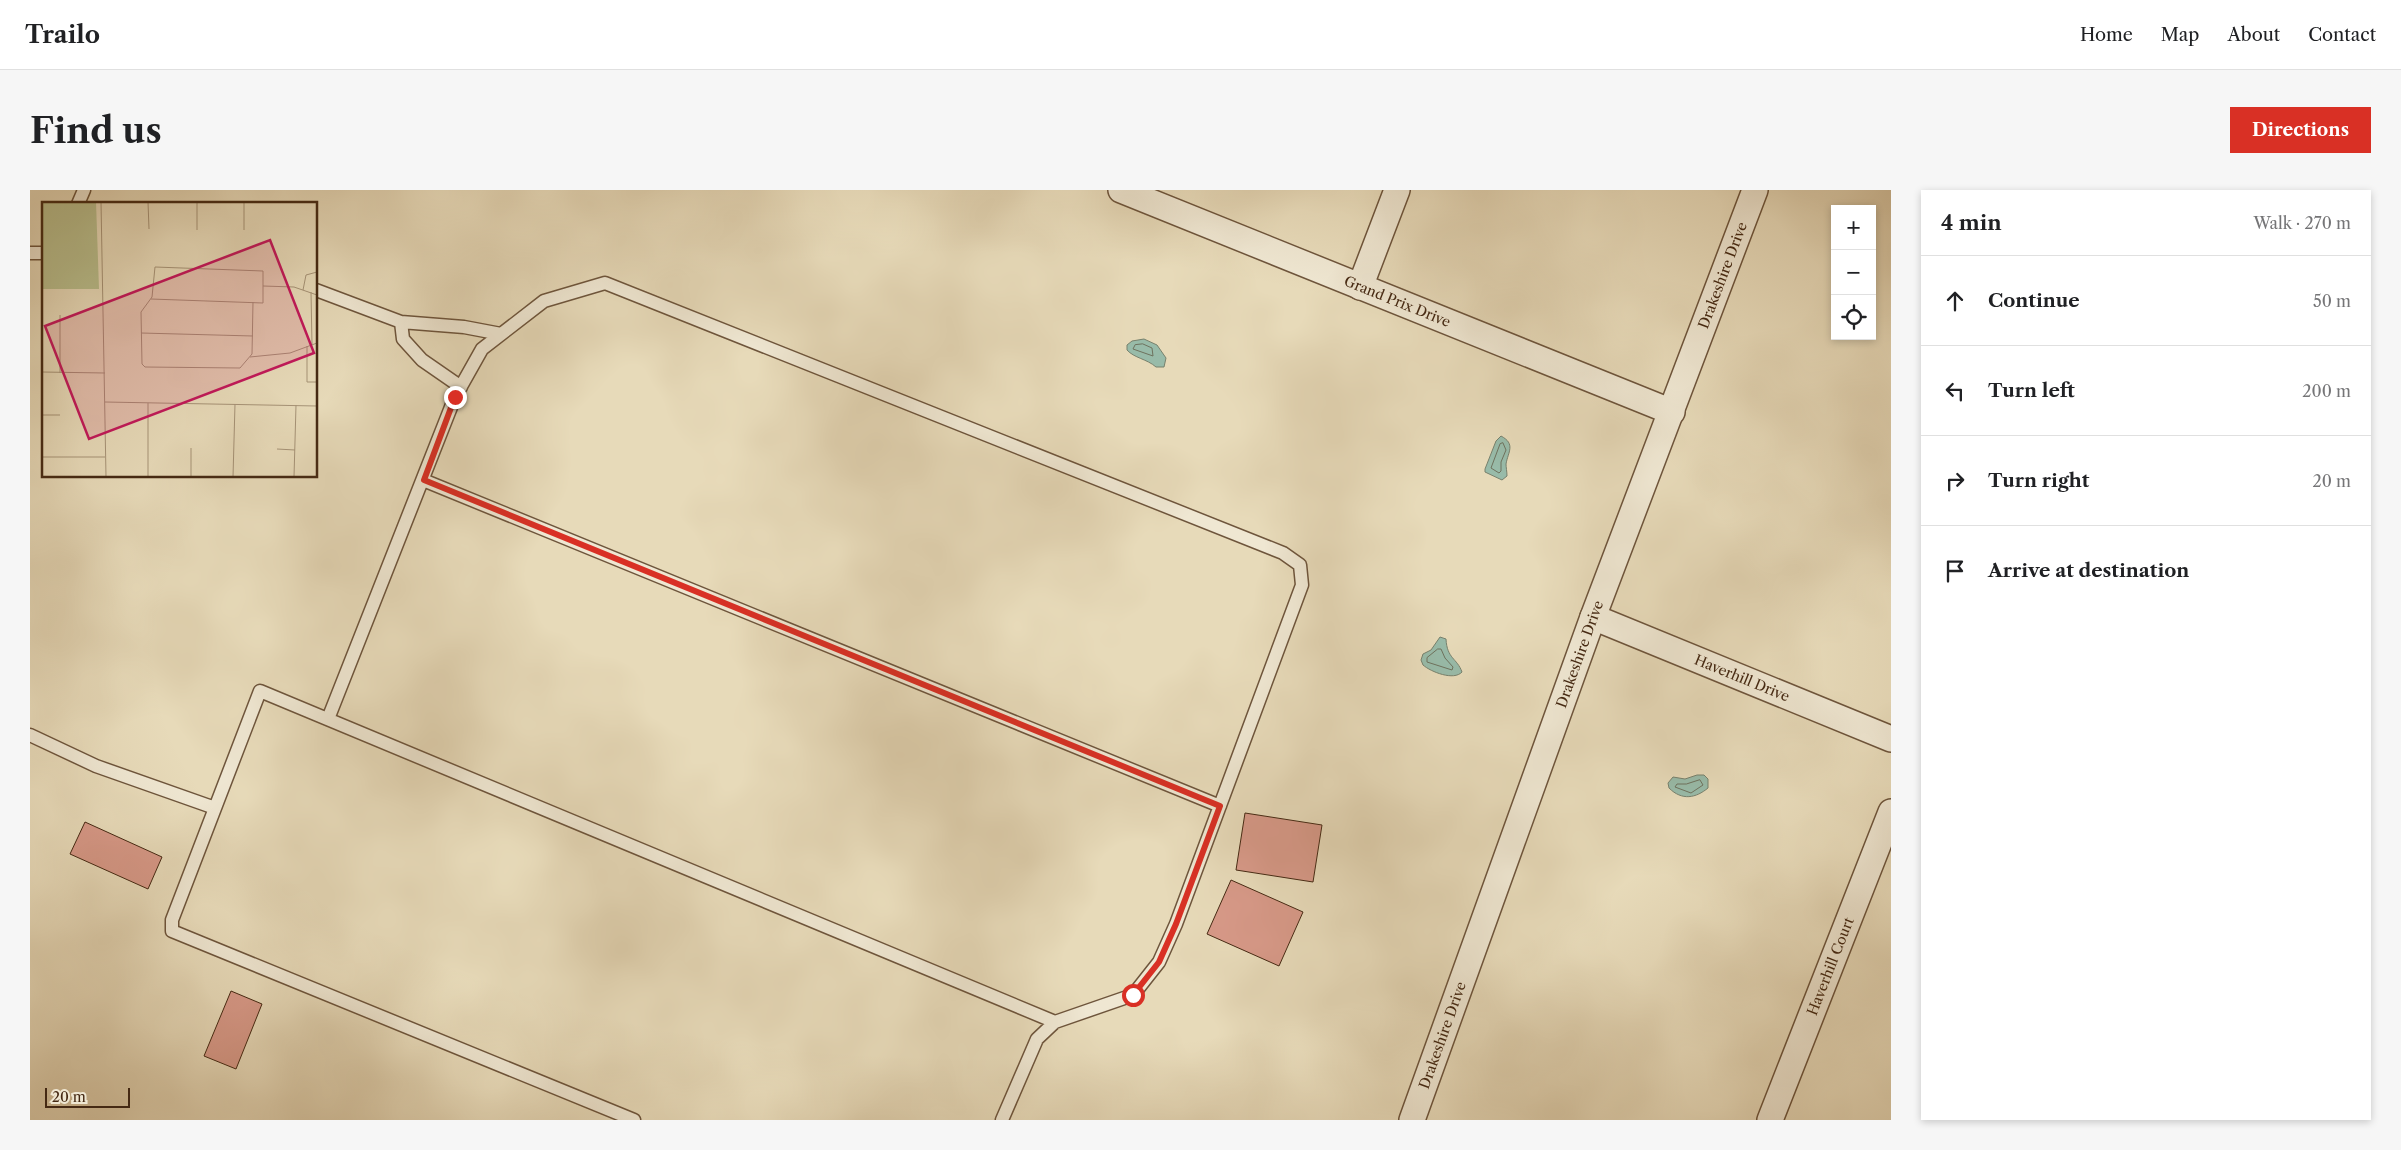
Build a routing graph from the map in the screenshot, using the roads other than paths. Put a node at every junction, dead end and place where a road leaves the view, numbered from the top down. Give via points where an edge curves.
1 (84, 190) edge
2 (1121, 190) edge
3 (1397, 190) edge
4 (1754, 190) edge
5 (79, 202) edge
6 (1360, 287) junction
7 (318, 291) edge
8 (401, 322) junction
9 (501, 334) junction
10 (461, 387) junction
11 (1672, 412) junction
12 (424, 480) junction
13 (1593, 617) junction
14 (328, 719) junction
15 (30, 735) edge
16 (1891, 739) edge
17 (1220, 806) junction
18 (215, 808) junction
19 (1891, 812) edge
20 (1055, 1022) junction
21 (634, 1120) edge
22 (1002, 1120) edge
23 (1412, 1120) edge
24 (1770, 1120) edge

1 - 5 lane
2 - 6 street, Grand Prix Drive
3 - 6 street
4 - 11 street, Drakeshire Drive
6 - 11 street, Grand Prix Drive
7 - 8 lane
8 - 9 lane via 464,327
8 - 10 lane via 403,339 422,360
9 - 10 lane via 482,349
9 - 17 lane via 544,301 605,283 1282,553 1300,565 1302,585
10 - 12 lane
11 - 13 street, Drakeshire Drive
12 - 14 lane
12 - 17 lane
13 - 16 street, Haverhill Drive
13 - 23 street, Drakeshire Drive
14 - 18 lane via 260,691
14 - 20 lane
15 - 18 lane via 96,766
17 - 20 lane via 1159,962 1133,995
18 - 21 lane via 172,920 172,931
19 - 24 street, Haverhill Court
20 - 22 lane via 1037,1039

